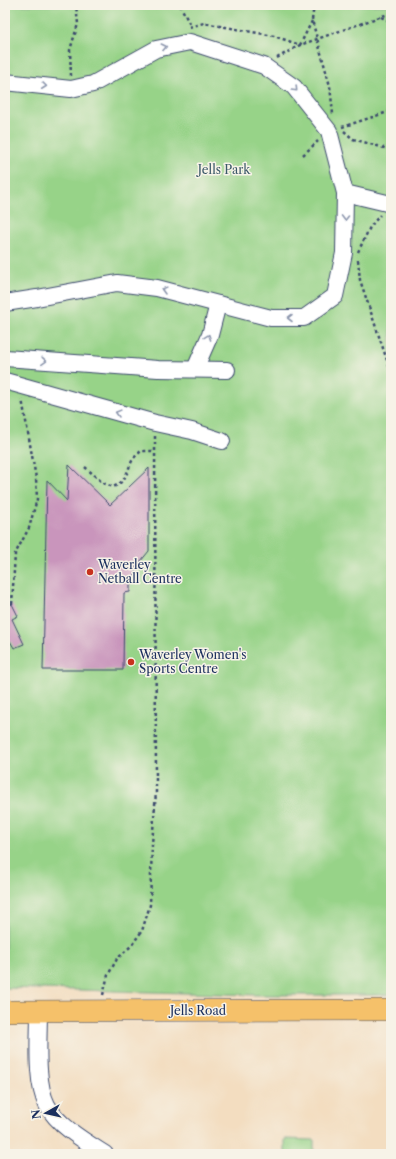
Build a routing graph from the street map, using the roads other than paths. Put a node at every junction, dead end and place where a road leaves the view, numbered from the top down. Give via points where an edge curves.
1 (5, 82) edge
2 (345, 193) junction
3 (390, 204) edge
4 (5, 303) edge
5 (218, 304) junction
6 (5, 358) edge
7 (22, 360) junction
8 (195, 369) junction
9 (227, 370) dead end
10 (12, 383) edge
11 (222, 441) dead end
12 (391, 1010) edge
13 (5, 1011) edge
14 (39, 1011) junction
15 (84, 1148) edge
16 (105, 1154) edge

1 -> 2 street via 72,89 93,84 156,49 190,42 264,66 294,87 329,131
2 - 3 street
2 -> 5 street via 344,252 335,296 304,318 271,318
5 -> 4 street via 157,288 117,283
8 -> 5 street via 210,335
6 - 7 street
7 -> 8 street
7 - 10 street
8 - 9 street
11 -> 10 street
12 - 14 main road, Jells Road
13 - 14 main road, Jells Road
14 - 15 street via 41,1088 47,1106
15 - 16 street

